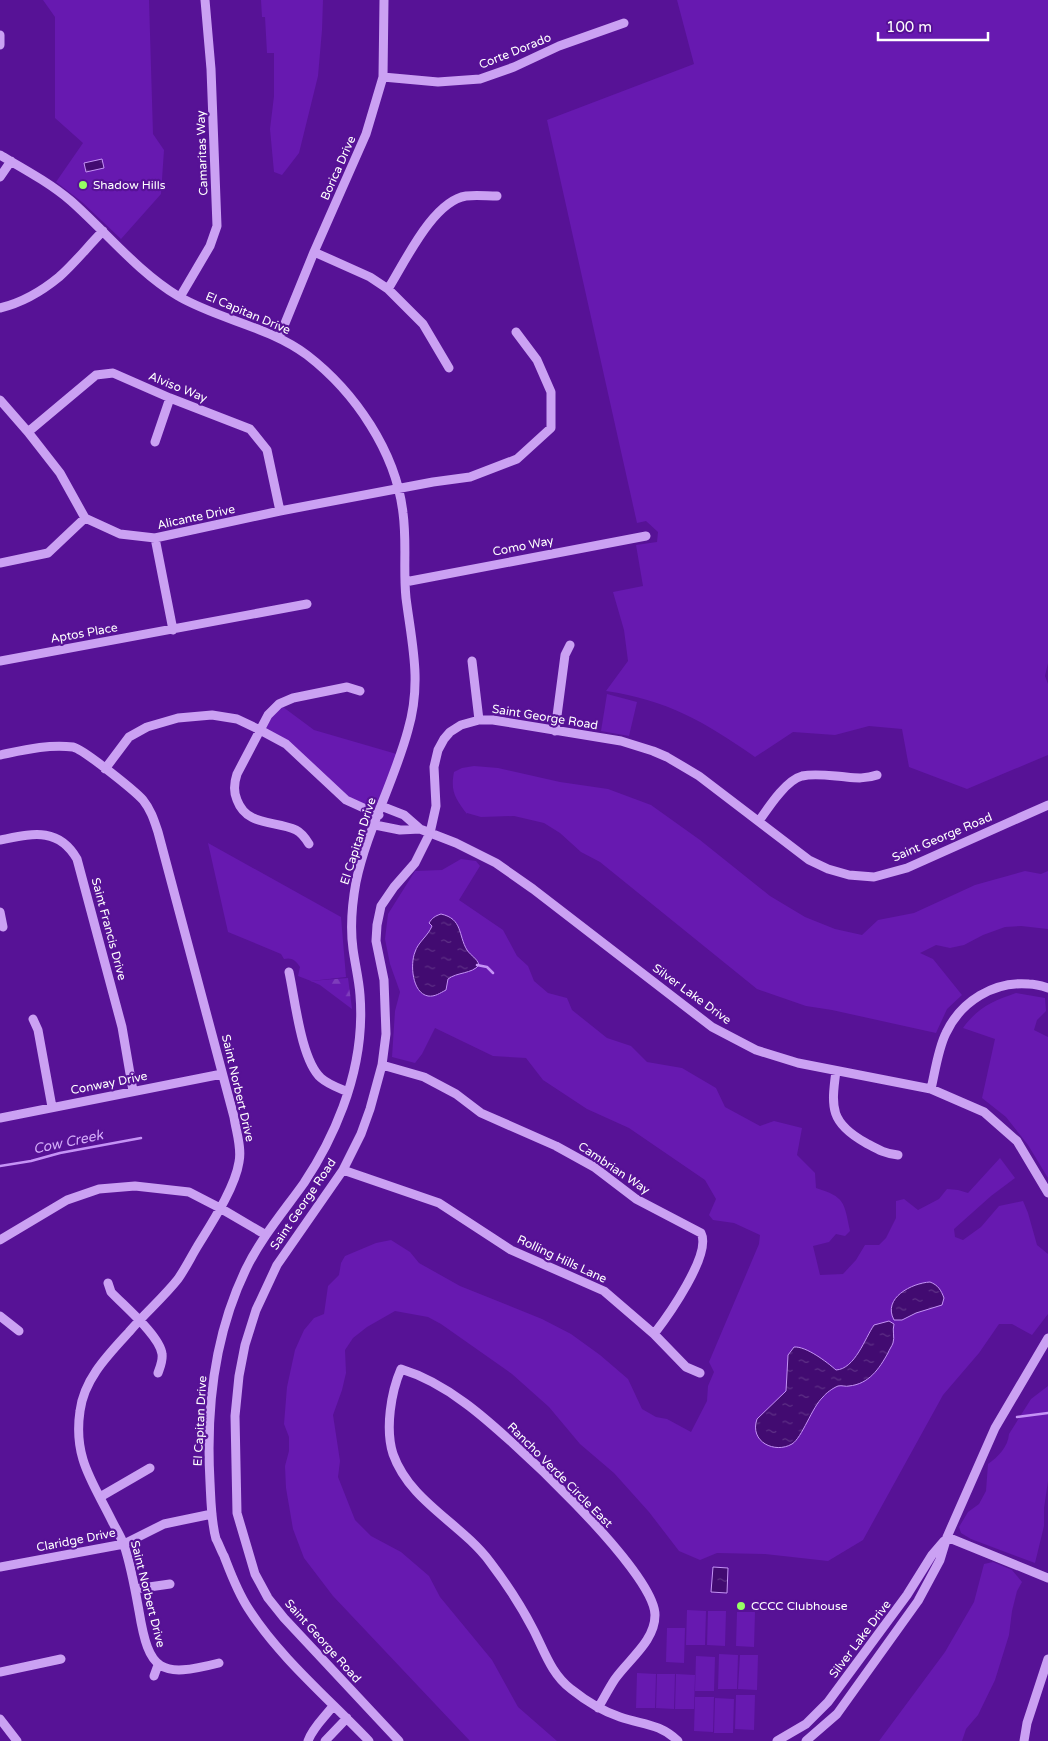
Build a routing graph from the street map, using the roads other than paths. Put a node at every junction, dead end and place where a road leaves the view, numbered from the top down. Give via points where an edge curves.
1 (205, 0) edge
2 (384, 0) edge
3 (624, 23) dead end
4 (0, 35) edge
5 (0, 45) edge
6 (383, 77) junction
7 (0, 155) edge
8 (11, 161) junction
9 (0, 177) edge
10 (497, 196) dead end
11 (103, 231) junction
12 (314, 252) junction
13 (388, 289) junction
14 (180, 297) junction
15 (0, 308) edge
16 (516, 332) dead end
17 (279, 338) junction
18 (449, 368) dead end
19 (170, 398) junction
20 (0, 400) edge
21 (28, 432) junction
22 (154, 442) dead end
23 (398, 488) junction
24 (280, 511) junction
25 (85, 518) junction
26 (646, 536) dead end
27 (155, 538) junction
28 (0, 563) edge
29 (405, 582) junction
30 (307, 604) dead end
31 (173, 630) junction
32 (570, 644) dead end
33 (0, 661) edge
34 (472, 661) dead end
35 (360, 691) dead end
36 (479, 720) junction
37 (260, 730) junction
38 (555, 731) junction
39 (0, 755) edge
40 (105, 769) junction
41 (876, 775) dead end
42 (1048, 805) edge
43 (380, 810) junction
44 (759, 821) junction
45 (375, 825) junction
46 (420, 829) junction
47 (430, 833) junction
48 (0, 840) edge
49 (309, 844) dead end
50 (0, 912) edge
51 (2, 927) dead end
52 (289, 972) dead end
53 (1048, 988) edge
54 (32, 1019) dead end
55 (382, 1065) junction
56 (836, 1071) junction
57 (222, 1074) junction
58 (931, 1089) junction
59 (133, 1091) junction
60 (348, 1092) junction
61 (52, 1107) junction
62 (0, 1118) edge
63 (898, 1155) dead end
64 (240, 1161) junction
65 (250, 1161) dead end
66 (343, 1170) junction
67 (1048, 1193) edge
68 (220, 1208) junction
69 (266, 1235) junction
70 (0, 1240) edge
71 (108, 1282) dead end
72 (0, 1316) edge
73 (139, 1320) junction
74 (19, 1331) dead end
75 (654, 1334) junction
76 (1048, 1338) edge
77 (158, 1373) dead end
78 (700, 1373) dead end
79 (150, 1468) dead end
80 (100, 1497) junction
81 (212, 1514) junction
82 (947, 1536) junction
83 (124, 1544) junction
84 (0, 1567) edge
85 (1048, 1578) edge
86 (170, 1584) dead end
87 (135, 1589) junction
88 (1048, 1659) edge
89 (60, 1660) dead end
90 (220, 1663) dead end
91 (158, 1665) junction
92 (0, 1672) edge
93 (154, 1676) dead end
94 (333, 1706) junction
95 (598, 1708) junction
96 (347, 1718) junction
97 (0, 1719) edge
98 (17, 1741) edge
99 (308, 1741) edge
100 (324, 1741) edge
101 (369, 1741) edge
102 (400, 1741) edge
103 (678, 1741) edge
104 (778, 1741) edge
105 (806, 1741) edge
106 (1024, 1741) edge

1 - 14 street, Camaritas Way via 216,226 210,246
2 - 6 street, Borica Drive
3 - 6 street, Corte Dorado via 480,79 438,82
4 - 5 street
6 - 12 street, Borica Drive via 366,134
7 - 8 street, El Capitan Drive
8 - 9 street
8 - 11 street, El Capitan Drive via 70,200
10 - 13 street via 465,196 447,203 431,219
11 - 14 street, El Capitan Drive via 155,279
11 - 15 street via 59,277 37,293
12 - 13 street via 370,277
12 - 17 street, Borica Drive
13 - 18 street via 423,324
14 - 17 street, El Capitan Drive
16 - 23 street, Alicante Drive via 537,360 551,392 551,428 517,459 470,477
17 - 23 street, El Capitan Drive via 307,355 348,395 382,447
19 - 21 street, Alviso Way via 113,373 96,375
19 - 22 street
19 - 24 street, Alviso Way via 250,429 267,450
20 - 21 street
21 - 25 street via 60,473
23 - 24 street, Alicante Drive
23 - 29 street, El Capitan Drive via 405,534
24 - 27 street, Alicante Drive
25 - 27 street, Alicante Drive via 120,534
25 - 28 street via 48,553
26 - 29 street, Como Way
27 - 31 street
29 - 43 street, El Capitan Drive via 416,665 414,704 409,729
30 - 31 street, Aptos Place
31 - 33 street, Aptos Place
32 - 38 street via 565,655
34 - 36 street
35 - 37 street via 347,687 293,698 279,704
36 - 38 street, Saint George Road
36 - 47 street, Saint George Road via 450,732 438,750 434,767 436,806
37 - 40 street via 237,720 212,715 178,718 147,727 130,737
37 - 43 street via 286,744 346,800
37 - 49 street via 234,784 239,806 254,819 296,830
38 - 44 street, Saint George Road via 620,742 660,754 699,776
39 - 40 street, Saint Norbert Drive via 41,747 75,747
40 - 57 street, Saint Norbert Drive via 143,800 153,816
41 - 44 street via 871,778 801,776 786,786
42 - 44 street, Saint George Road via 907,868 874,877 849,875 817,865
43 - 45 street, El Capitan Drive
43 - 46 street via 404,815
45 - 46 street via 400,830
45 - 60 street, El Capitan Drive via 358,875 352,907 352,939 361,1017 359,1046
46 - 47 street, Silver Lake Drive
47 - 55 street, Saint George Road via 415,863 381,906 376,941 386,1009
47 - 56 street, Silver Lake Drive via 496,863 712,1027 756,1050 798,1064
48 - 59 street, Saint Francis Drive via 30,834 55,837 72,850 77,859 122,1026
50 - 51 street
52 - 60 street via 306,1054 312,1068 334,1086
53 - 58 street via 1030,984 1007,985 976,997 963,1008 945,1035
54 - 61 street via 38,1030
55 - 66 street, Saint George Road via 364,1125
55 - 75 street, Cambrian Way via 424,1077 456,1094 481,1113 556,1146 594,1167 636,1199 701,1233 703,1247 688,1283
56 - 58 street, Silver Lake Drive
56 - 63 street via 832,1100 841,1125 853,1136 885,1154
57 - 59 street, Conway Drive
57 - 64 street, Saint Norbert Drive via 234,1117
58 - 67 street, Silver Lake Drive via 984,1112 1013,1137
59 - 61 street, Conway Drive
60 - 69 street, El Capitan Drive via 336,1125 314,1167
61 - 62 street, Conway Drive
64 - 65 street
64 - 68 street, Saint Norbert Drive
66 - 75 street, Rolling Hills Lane via 439,1202 511,1250 604,1291
66 - 102 street, Saint George Road via 277,1265 253,1317 239,1376 235,1416 238,1514 256,1574 268,1598
68 - 69 street
68 - 70 street via 189,1192 135,1186 99,1189 67,1200
68 - 73 street, Saint Norbert Drive via 178,1278
69 - 81 street, El Capitan Drive via 235,1294 214,1375 209,1446
71 - 73 street via 111,1292
72 - 74 street
73 - 77 street via 157,1340 162,1352
73 - 80 street, Saint Norbert Drive via 100,1364 80,1410 78,1436 83,1460
75 - 78 street, Rolling Hills Lane via 686,1367
76 - 82 street, Silver Lake Drive via 995,1428
79 - 80 street
80 - 83 street, Saint Norbert Drive
81 - 83 street, Claridge Drive via 164,1524
81 - 94 street, El Capitan Drive via 216,1539 244,1602 273,1641
82 - 85 street
82 - 104 street, Silver Lake Drive via 908,1595 828,1702 806,1724
82 - 105 street, Silver Lake Drive via 940,1560 918,1600 837,1714
83 - 84 street, Claridge Drive
83 - 87 street, Saint Norbert Drive
86 - 87 street
87 - 91 street, Saint Norbert Drive via 143,1636 150,1655
88 - 106 street
89 - 92 street
90 - 91 street, Saint Norbert Drive via 193,1670 172,1670
91 - 93 street
94 - 96 street, El Capitan Drive
94 - 99 street via 311,1730
95 - 95 street, Rancho Verde Circle East via 615,1679 649,1637 655,1614 647,1591 589,1518 514,1444 466,1403 440,1386 401,1369 395,1383 389,1428 393,1453 404,1478 489,1560 520,1607 557,1674 569,1688
95 - 103 street via 668,1731
96 - 100 street
96 - 101 street, El Capitan Drive
97 - 98 street

